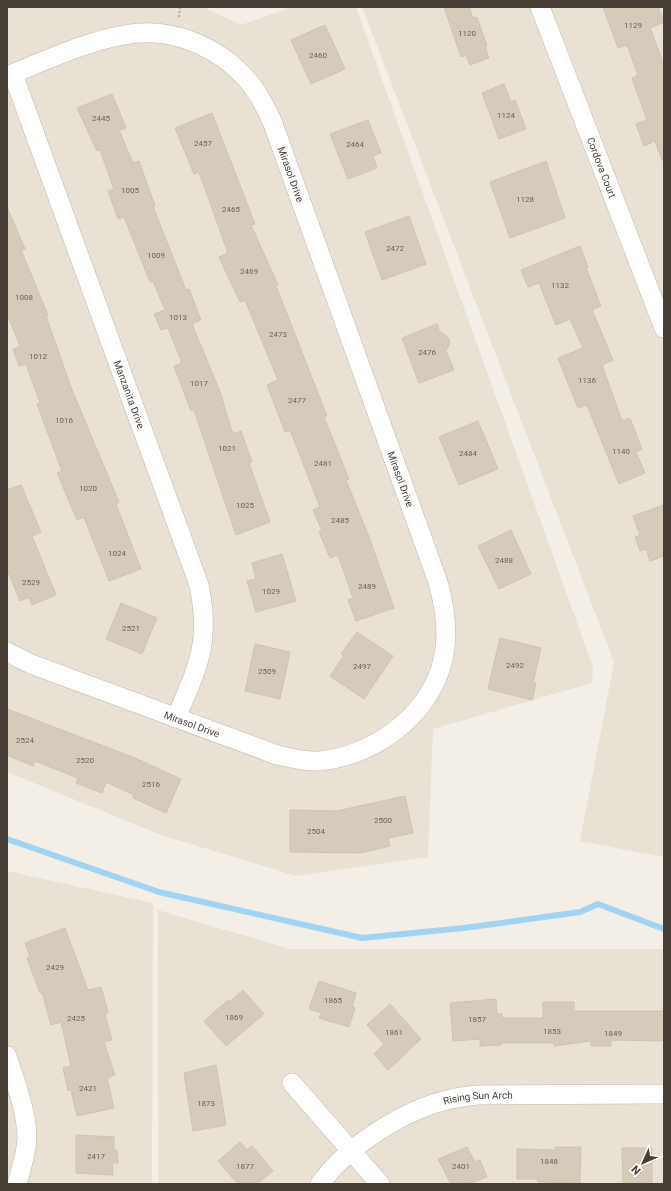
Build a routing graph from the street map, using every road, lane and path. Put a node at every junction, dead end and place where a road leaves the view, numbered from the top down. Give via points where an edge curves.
1 (180, 7) edge
2 (540, 7) edge
3 (179, 17) dead end
4 (10, 75) edge
5 (664, 328) edge
6 (7, 652) edge
7 (176, 718) junction
8 (7, 1056) edge
9 (292, 1083) dead end
10 (664, 1094) edge
11 (351, 1151) junction
12 (16, 1184) edge
13 (320, 1184) edge
14 (380, 1184) edge

1 - 3 path
2 - 5 street, Cordova Court
4 - 7 street, Manzanita Drive via 199,585 204,622 202,650
4 - 7 street, Mirasol Drive via 98,41 125,34 148,32 193,41 234,66 249,81 262,99 272,120 441,594 447,629 440,669 432,687 420,706 403,724 384,739 362,750 340,758 297,760
6 - 7 street, Mirasol Drive via 31,664
8 - 12 street via 25,1119 27,1139 24,1162
9 - 11 street
10 - 11 street, Rising Sun Arch via 478,1095 450,1099 392,1123
11 - 13 street, Rising Sun Arch via 330,1170
11 - 14 street

